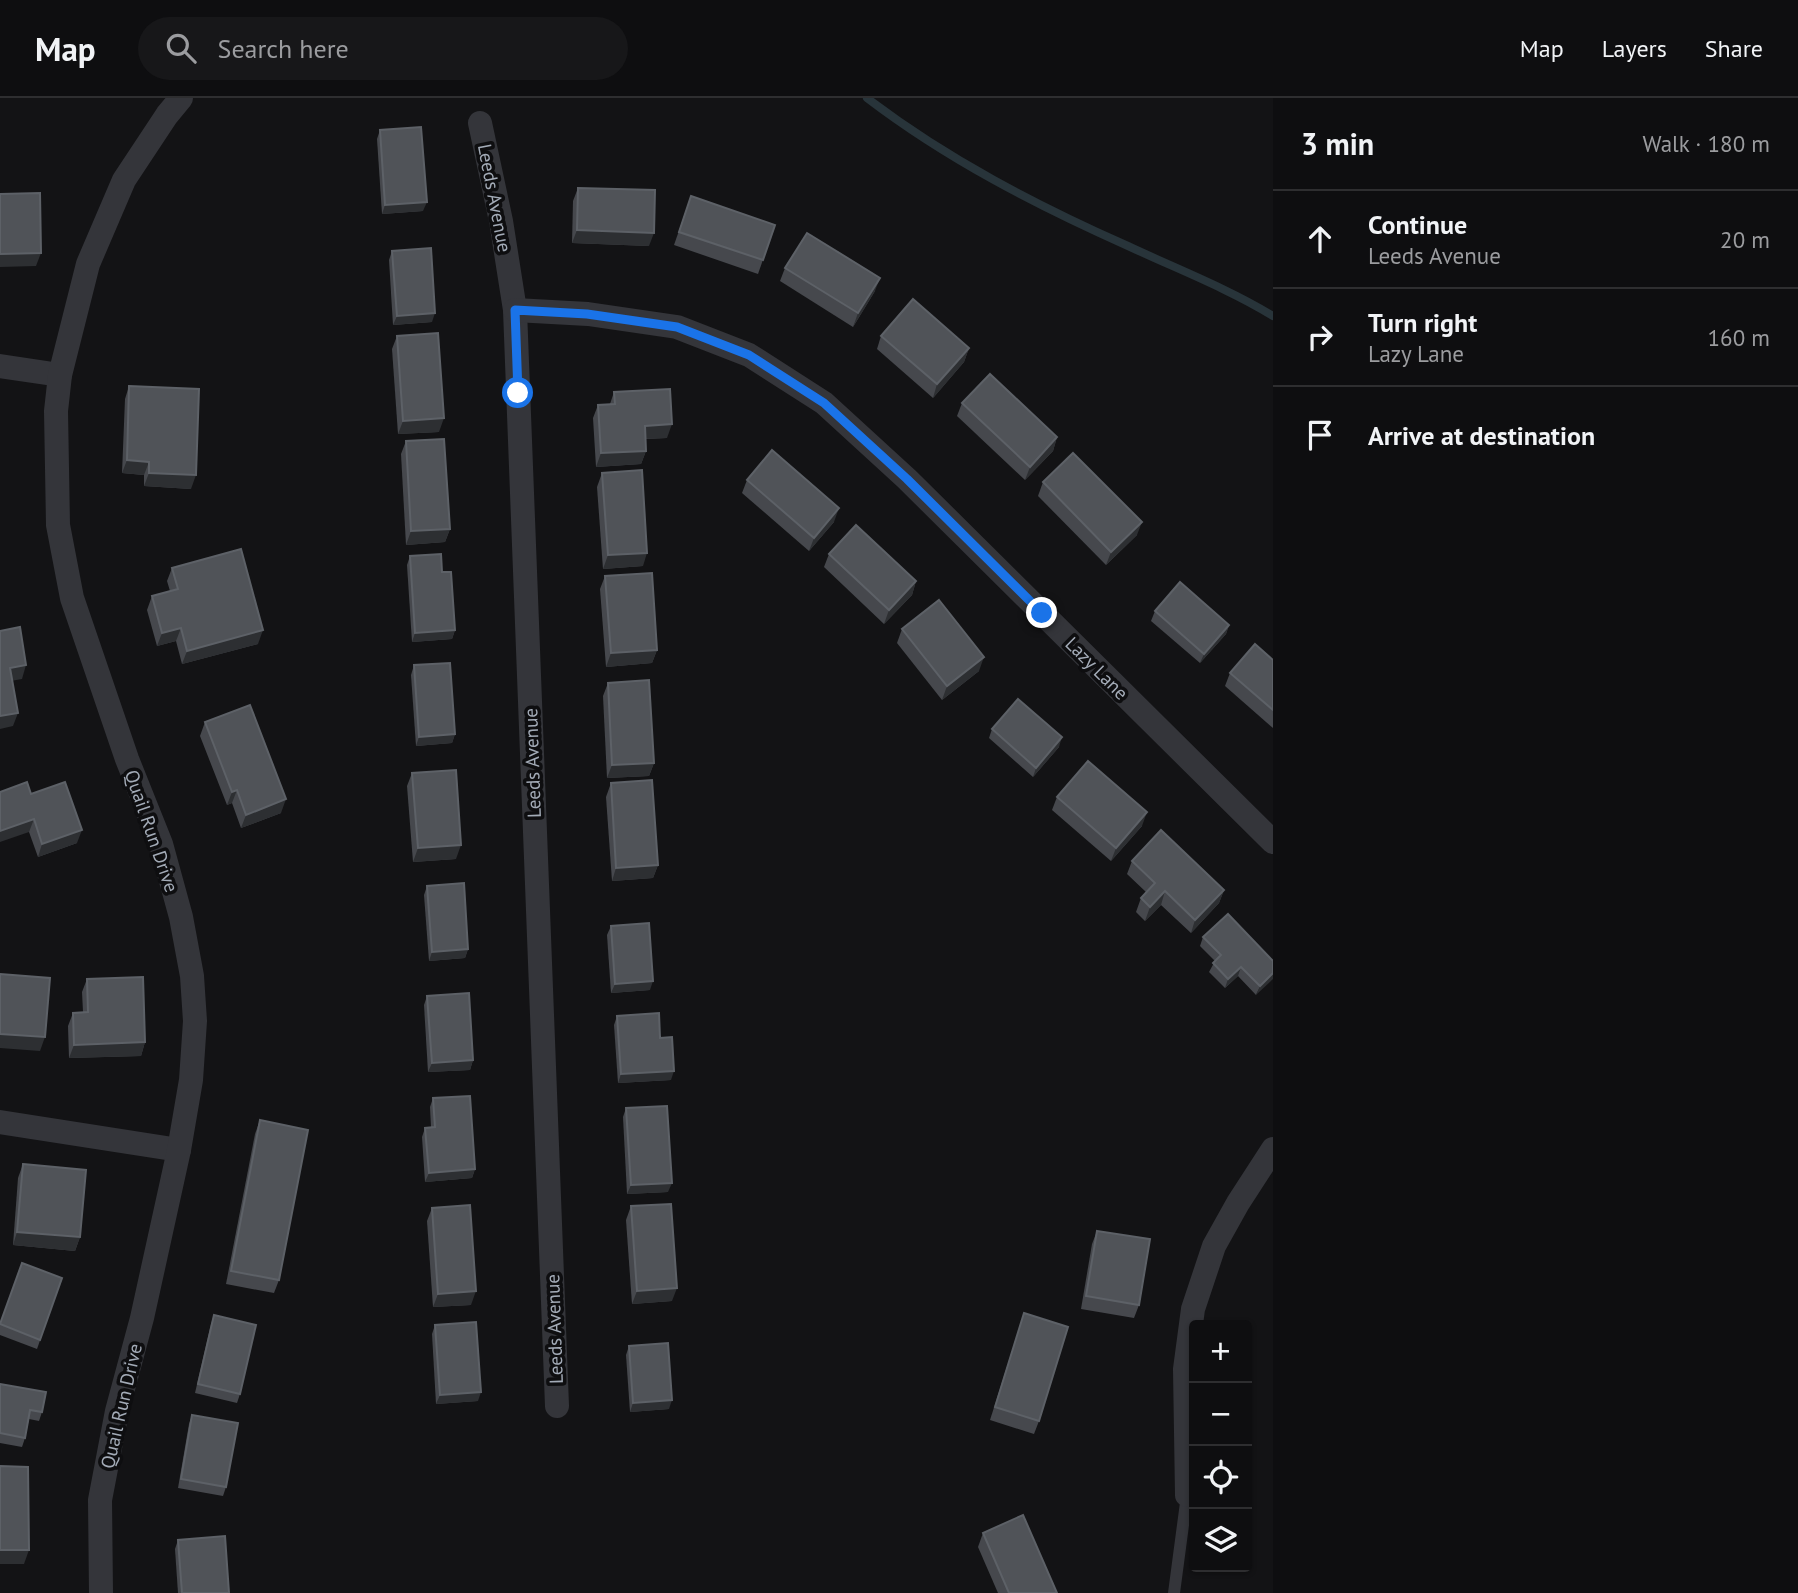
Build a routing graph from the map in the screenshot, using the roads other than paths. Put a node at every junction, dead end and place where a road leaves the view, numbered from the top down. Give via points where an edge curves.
1 (181, 98) edge
2 (480, 123) dead end
3 (515, 310) junction
4 (0, 366) edge
5 (60, 375) junction
6 (1273, 842) edge
7 (0, 1122) edge
8 (1273, 1149) edge
9 (179, 1150) junction
10 (557, 1406) dead end
11 (1187, 1495) joint
12 (101, 1593) edge
13 (1174, 1593) edge

1 - 5 street, Quail Run Drive via 124,180 88,264
2 - 3 street, Leeds Avenue
3 - 6 street, Lazy Lane via 587,314 677,327 749,355 824,403 907,479
3 - 10 street, Leeds Avenue
4 - 5 street
5 - 9 street, Quail Run Drive via 56,411 58,525 72,598 161,844 192,976 191,1080
7 - 9 street
8 - 11 street via 1214,1246 1193,1309 1185,1369
9 - 12 street, Quail Run Drive via 100,1500
11 - 13 lane

